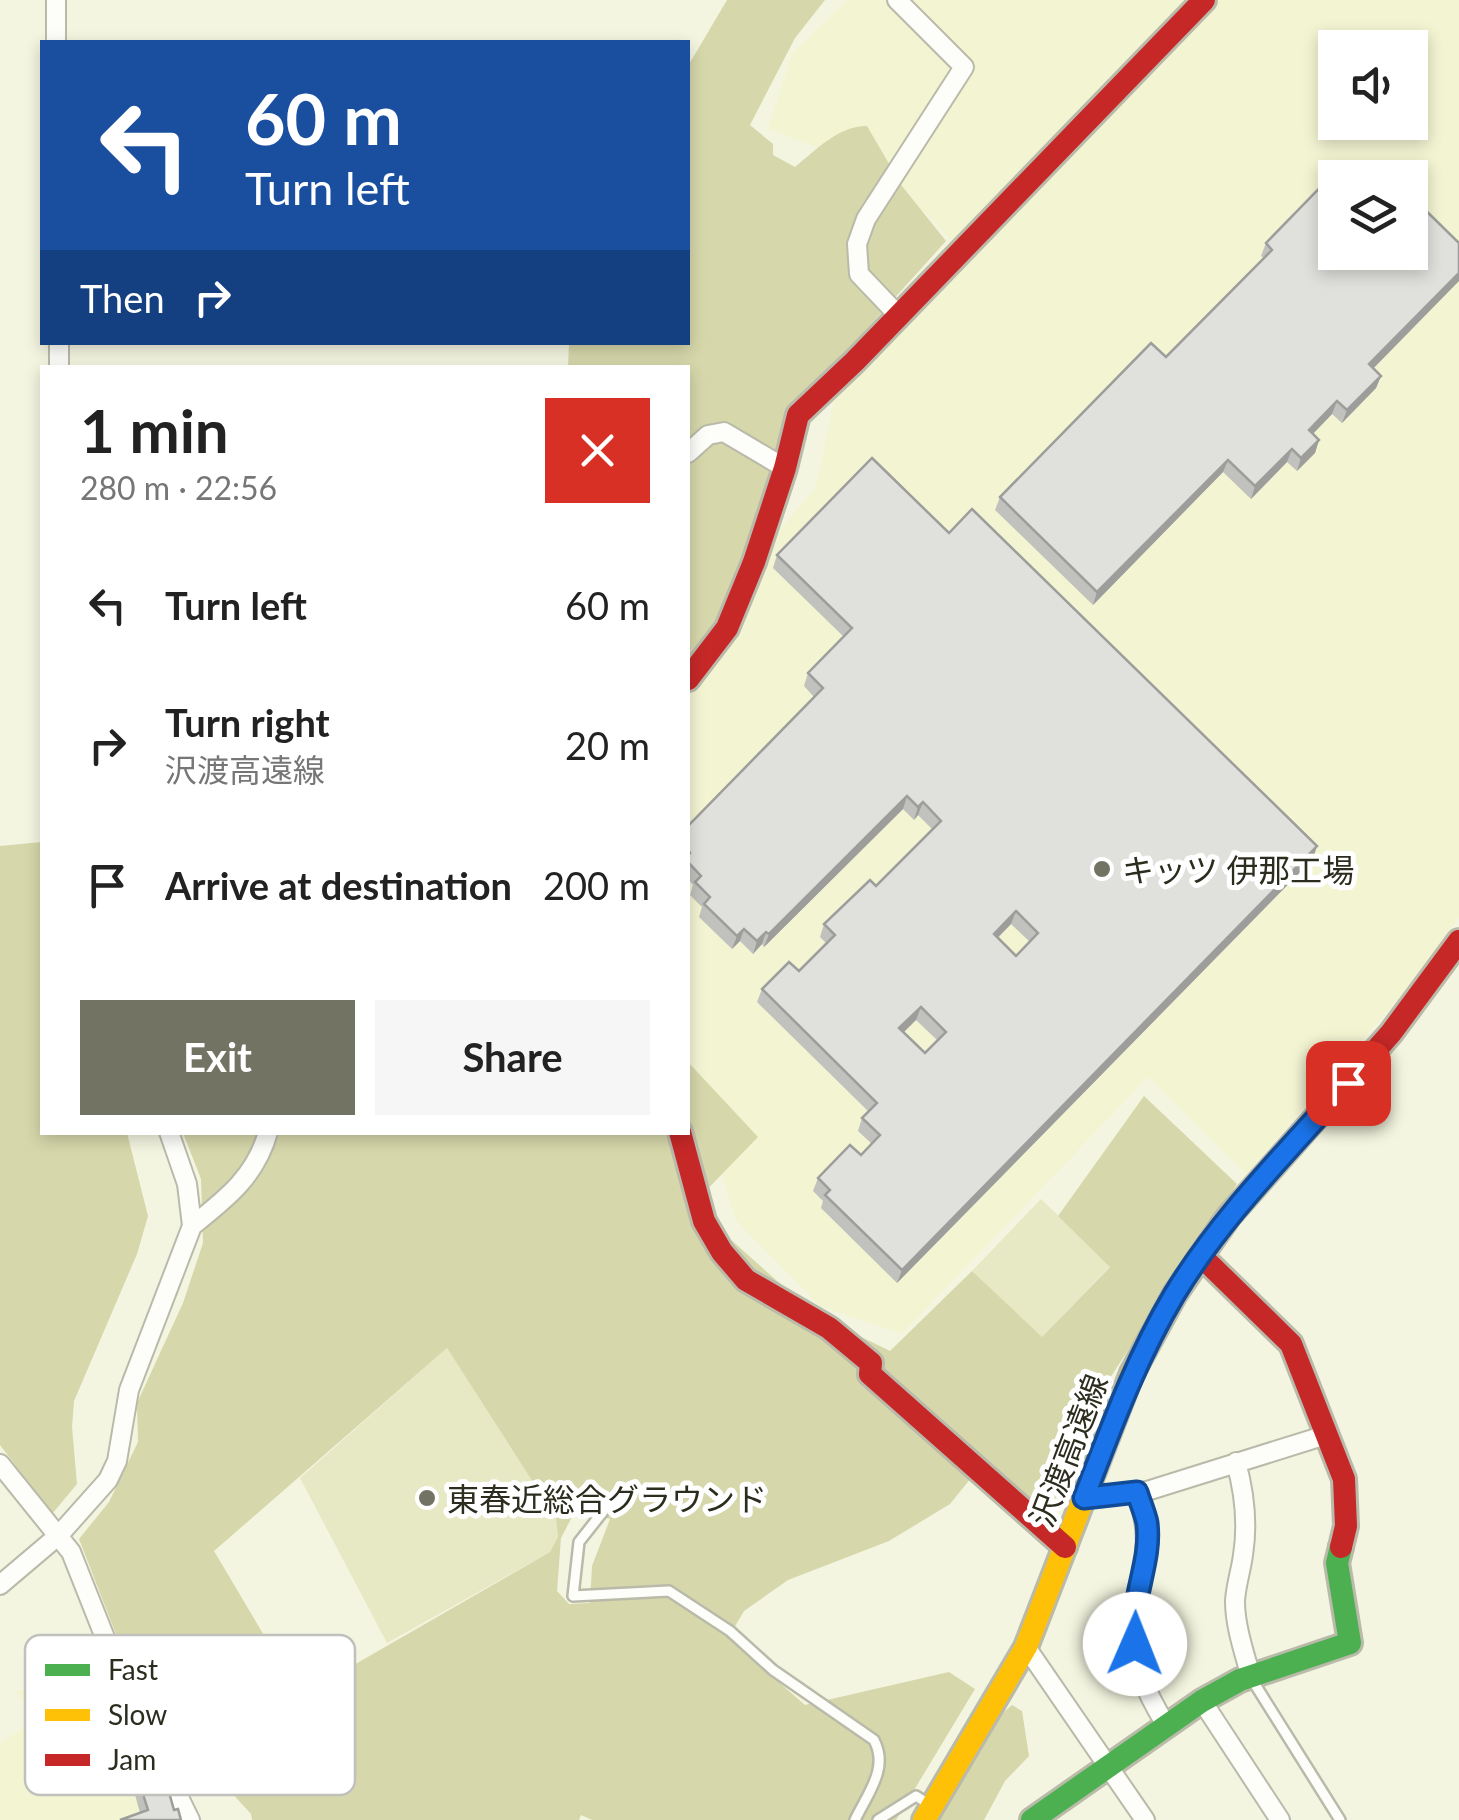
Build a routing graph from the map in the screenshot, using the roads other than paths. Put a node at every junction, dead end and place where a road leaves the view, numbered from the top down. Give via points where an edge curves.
1 (42, 0) edge
2 (57, 0) edge
3 (897, 0) edge
4 (1204, 0) edge
5 (56, 40) edge
6 (899, 316) junction
7 (690, 451) edge
8 (785, 468) junction
9 (690, 676) edge
10 (1459, 941) edge
11 (171, 1135) edge
12 (267, 1135) edge
13 (681, 1135) edge
14 (192, 1226) junction
15 (1202, 1256) junction
16 (1326, 1435) junction
17 (1236, 1462) junction
18 (0, 1464) edge
19 (632, 1488) dead end
20 (1137, 1492) junction
21 (1084, 1498) junction
22 (58, 1535) junction
23 (1065, 1547) junction
24 (0, 1585) edge
25 (104, 1635) edge
26 (1026, 1648) junction
27 (1251, 1677) junction
28 (1202, 1701) junction
29 (1166, 1725) junction
30 (1109, 1766) junction
31 (178, 1795) edge
32 (928, 1813) edge
33 (190, 1820) edge
34 (855, 1820) edge
35 (878, 1820) edge
36 (1032, 1820) edge
37 (1144, 1820) edge
38 (1280, 1820) edge
39 (1340, 1820) edge

1 - 2 street
2 - 5 street
3 - 6 street via 964,67 866,219 857,244 859,274
4 - 6 street
6 - 8 street via 798,415
7 - 8 street via 708,435 724,432
8 - 9 street via 727,628
10 - 15 street, 沢渡高遠線 via 1391,1033 1229,1216
11 - 14 street
12 - 14 street via 240,1187
13 - 23 street via 704,1221 746,1280 829,1328 871,1363 870,1374
14 - 22 street via 129,1390 116,1462
15 - 16 street via 1290,1344
15 - 21 street, 沢渡高遠線 via 1132,1373
16 - 17 street
16 - 27 street via 1344,1478 1346,1526 1337,1563 1350,1644
17 - 20 street
17 - 27 street via 1244,1490 1244,1555 1235,1606
18 - 22 street
19 - 34 lane via 579,1542 574,1596 669,1591 874,1740 880,1767
20 - 21 street
20 - 29 street via 1147,1524 1132,1620 1138,1668
21 - 23 street, 沢渡高遠線
22 - 24 street
22 - 25 street
23 - 26 street, 沢渡高遠線
26 - 30 street
26 - 32 street, 沢渡高遠線
27 - 28 street
27 - 39 lane
28 - 29 street
28 - 38 street
29 - 30 street
30 - 36 street
30 - 37 street
31 - 33 street
32 - 35 lane via 916,1796

